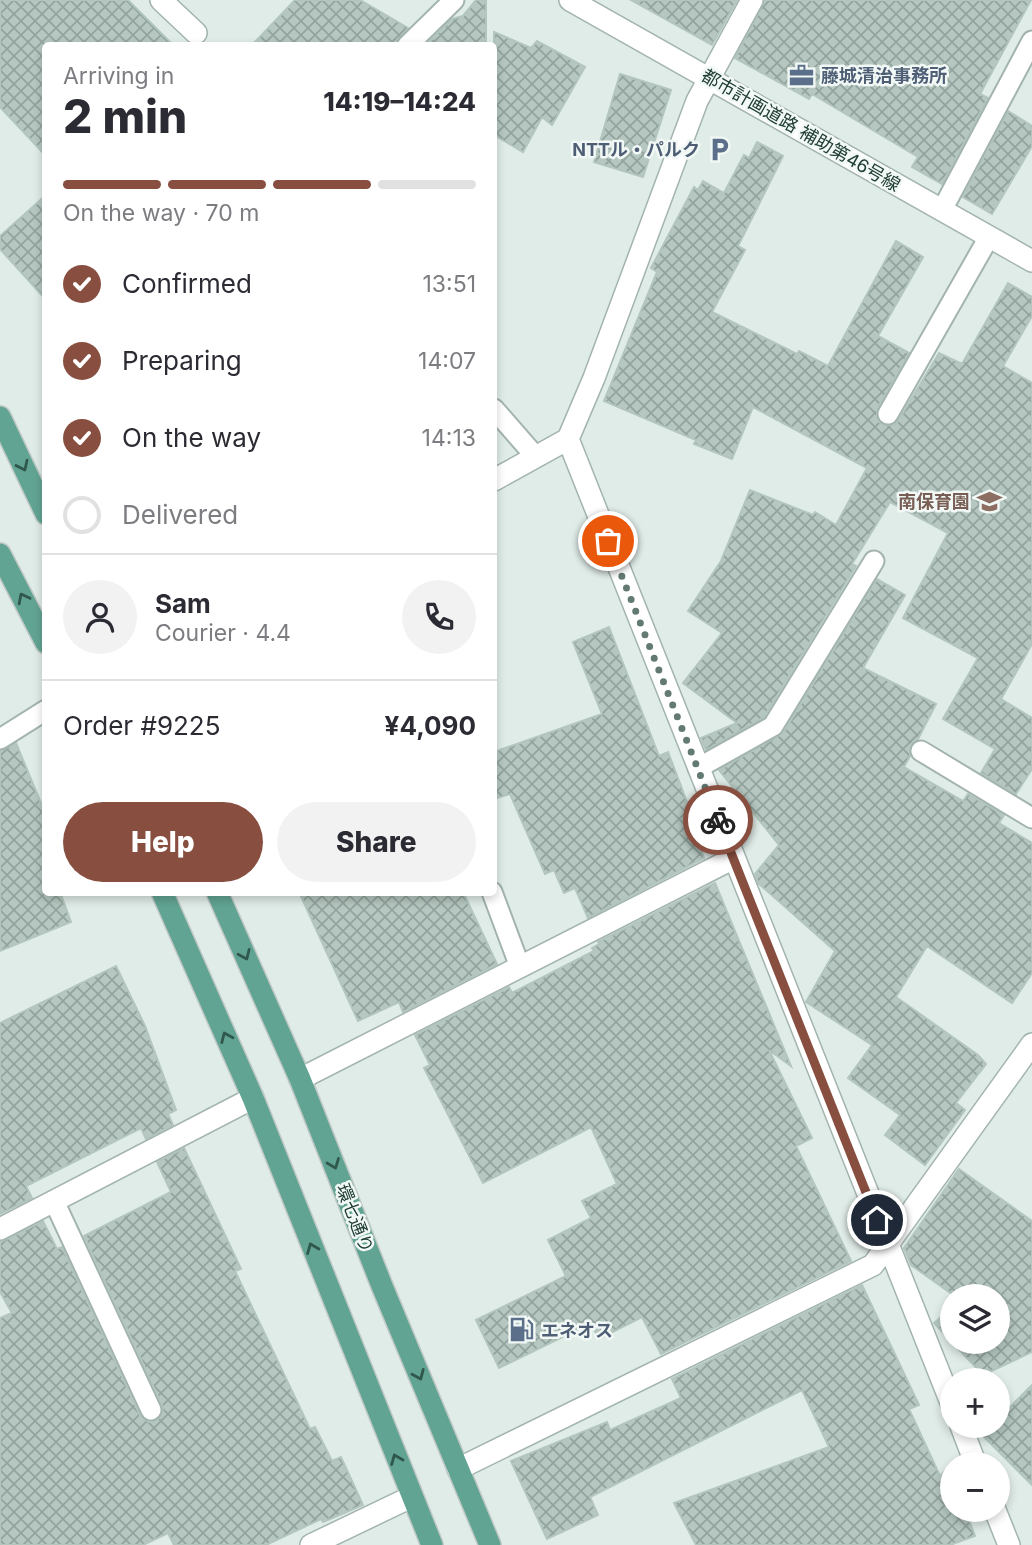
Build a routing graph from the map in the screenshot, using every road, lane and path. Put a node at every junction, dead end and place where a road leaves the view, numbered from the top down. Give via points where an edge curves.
1 (161, 0) edge
2 (454, 0) edge
3 (570, 0) edge
4 (752, 0) edge
5 (196, 33) dead end
6 (1032, 41) edge
7 (411, 42) edge
8 (711, 79) junction
9 (942, 211) junction
10 (989, 237) junction
11 (1032, 261) edge
12 (497, 412) edge
13 (888, 414) dead end
14 (0, 417) edge
15 (568, 439) junction
16 (536, 457) junction
17 (497, 478) edge
18 (42, 506) edge
19 (0, 554) edge
20 (874, 561) dead end
21 (42, 635) edge
22 (42, 713) edge
23 (0, 739) edge
24 (921, 751) dead end
25 (698, 768) junction
26 (1032, 818) edge
27 (734, 858) junction
28 (164, 896) edge
29 (219, 896) edge
30 (493, 896) edge
31 (520, 967) junction
32 (1030, 1050) edge
33 (300, 1079) junction
34 (253, 1098) junction
35 (54, 1201) junction
36 (0, 1229) edge
37 (887, 1245) junction
38 (940, 1375) edge
39 (151, 1410) dead end
40 (458, 1469) junction
41 (411, 1497) junction
42 (1000, 1522) edge
43 (311, 1545) edge
44 (432, 1545) edge
45 (490, 1545) edge
46 (1009, 1545) edge

1 - 5 street
2 - 7 lane
3 - 8 street, 都市計画道路 補助第46号線
4 - 8 street
6 - 9 lane
8 - 9 street, 都市計画道路 補助第46号線
8 - 15 street via 696,102
9 - 10 street, 都市計画道路 補助第46号線
10 - 11 street, 都市計画道路 補助第46号線
10 - 13 lane
12 - 16 lane
14 -> 18 main road
15 - 16 street
15 - 25 street
16 - 17 street
21 -> 19 main road
20 - 25 lane via 773,726
22 - 23 lane
24 - 26 lane
25 - 27 street
27 - 31 street
27 - 37 street
34 -> 28 main road
29 -> 33 main road, 環七通り
30 - 31 lane
31 - 33 street
32 - 37 street
33 -> 40 main road, 環七通り
34 - 35 street
41 -> 34 main road
35 - 36 street
35 - 39 lane
37 - 38 street
37 - 40 street via 873,1265
40 - 45 main road, 環七通り
41 - 43 street
41 - 44 main road
42 - 46 street

